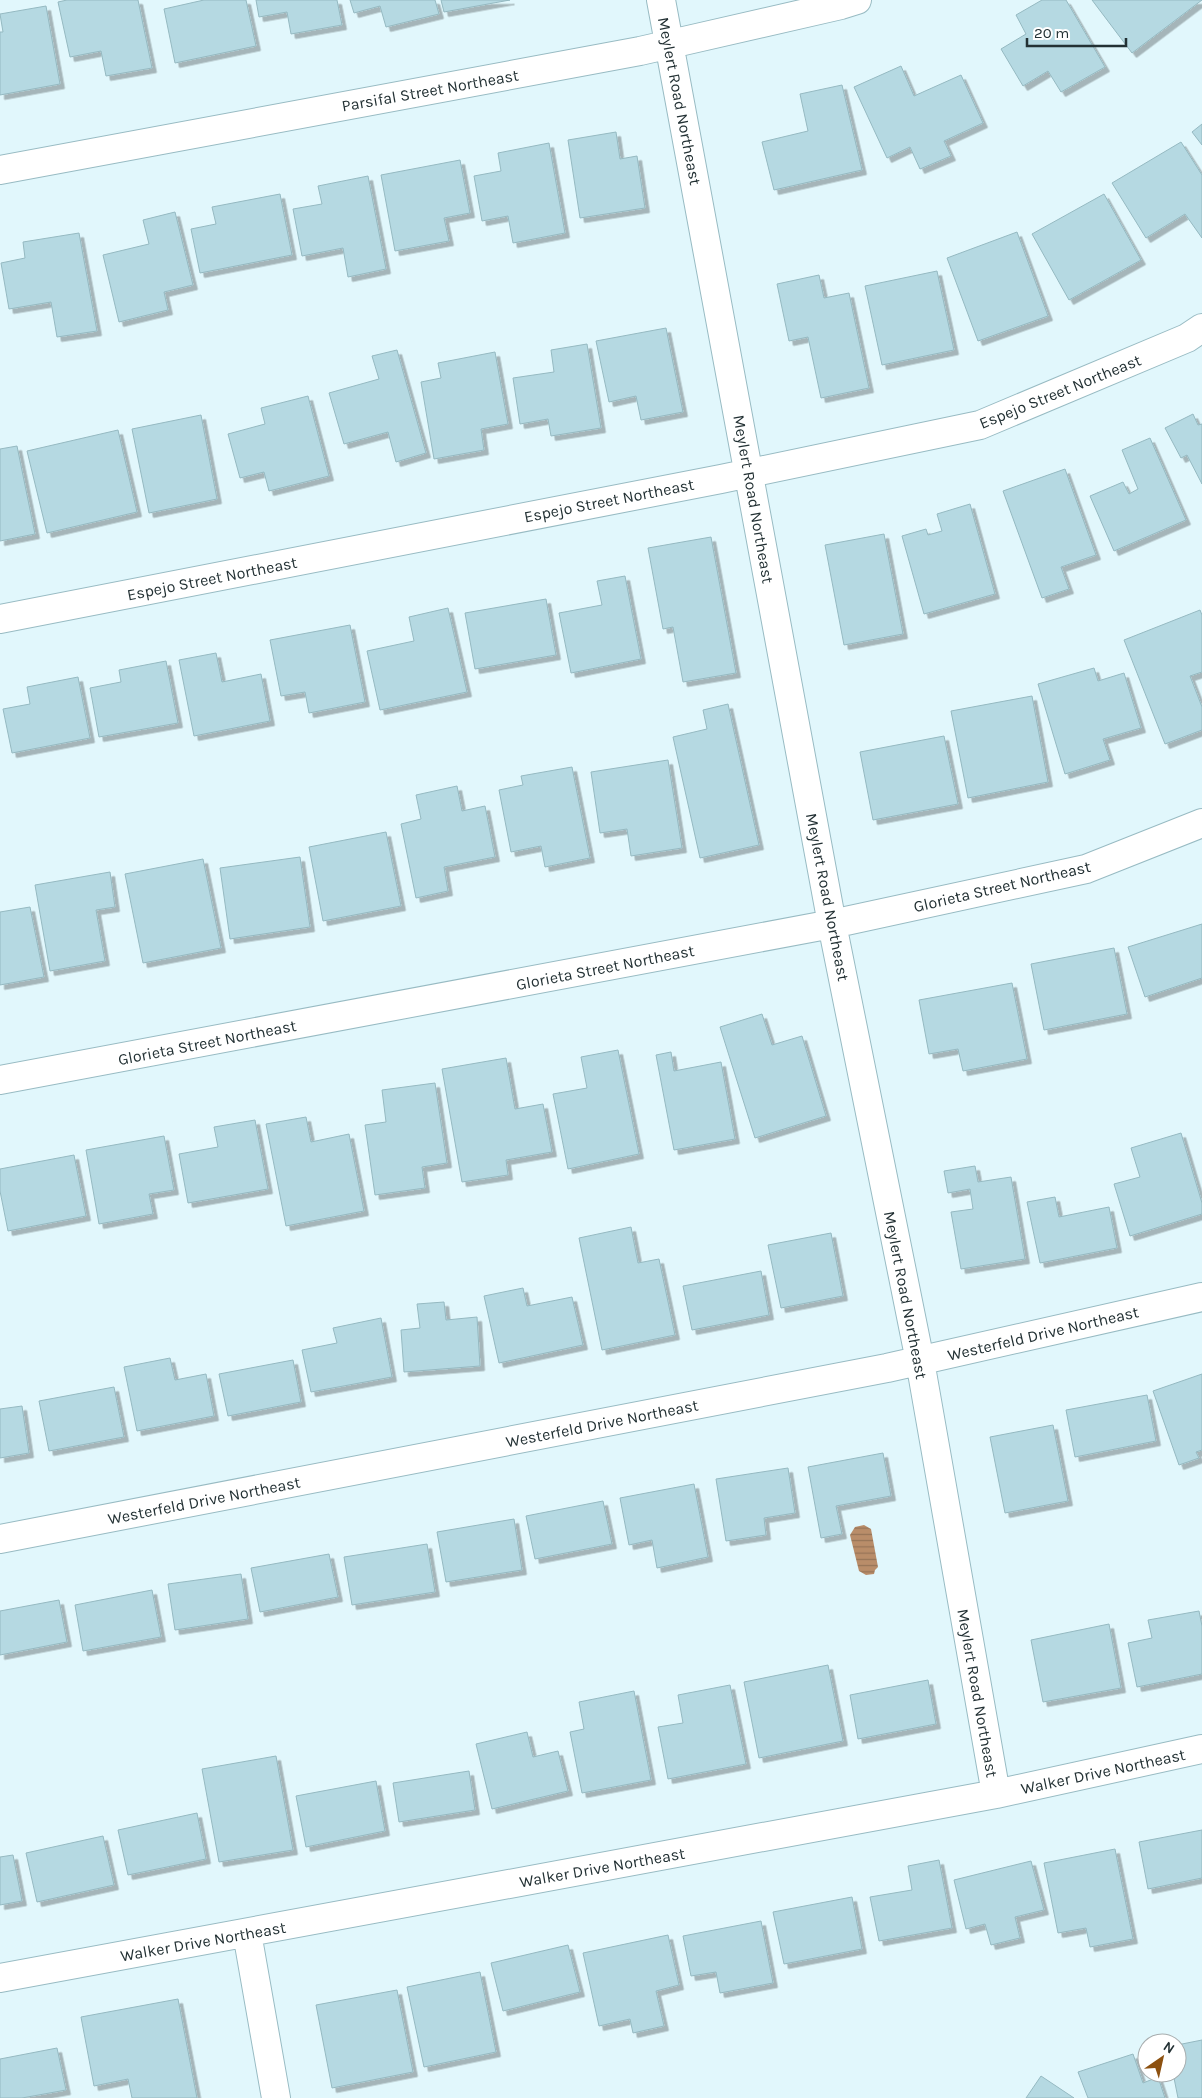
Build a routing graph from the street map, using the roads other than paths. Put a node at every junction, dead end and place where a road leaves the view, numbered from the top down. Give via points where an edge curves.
1 (661, 0) edge
2 (857, 0) edge
3 (669, 46) junction
4 (0, 170) edge
5 (1202, 328) edge
6 (749, 473) junction
7 (0, 619) edge
8 (1202, 823) edge
9 (832, 924) junction
10 (0, 1080) edge
11 (1202, 1297) edge
12 (920, 1361) junction
13 (0, 1540) edge
14 (1202, 1749) edge
15 (996, 1794) junction
16 (246, 1933) junction
17 (0, 1978) edge
18 (276, 2098) edge

1 - 3 street, Meylert Road Northeast
2 - 3 street, Parsifal Street Northeast
3 - 4 street, Parsifal Street Northeast
3 - 6 street, Meylert Road Northeast
5 - 6 street, Espejo Street Northeast via 1187,338 980,425
6 - 7 street, Espejo Street Northeast
6 - 9 street, Meylert Road Northeast
8 - 9 street, Glorieta Street Northeast via 1086,869
9 - 10 street, Glorieta Street Northeast
9 - 12 street, Meylert Road Northeast
11 - 12 street, Westerfeld Drive Northeast
12 - 13 street, Westerfeld Drive Northeast
12 - 15 street, Meylert Road Northeast
14 - 15 street, Walker Drive Northeast
15 - 16 street, Walker Drive Northeast
16 - 17 street, Walker Drive Northeast
16 - 18 street

